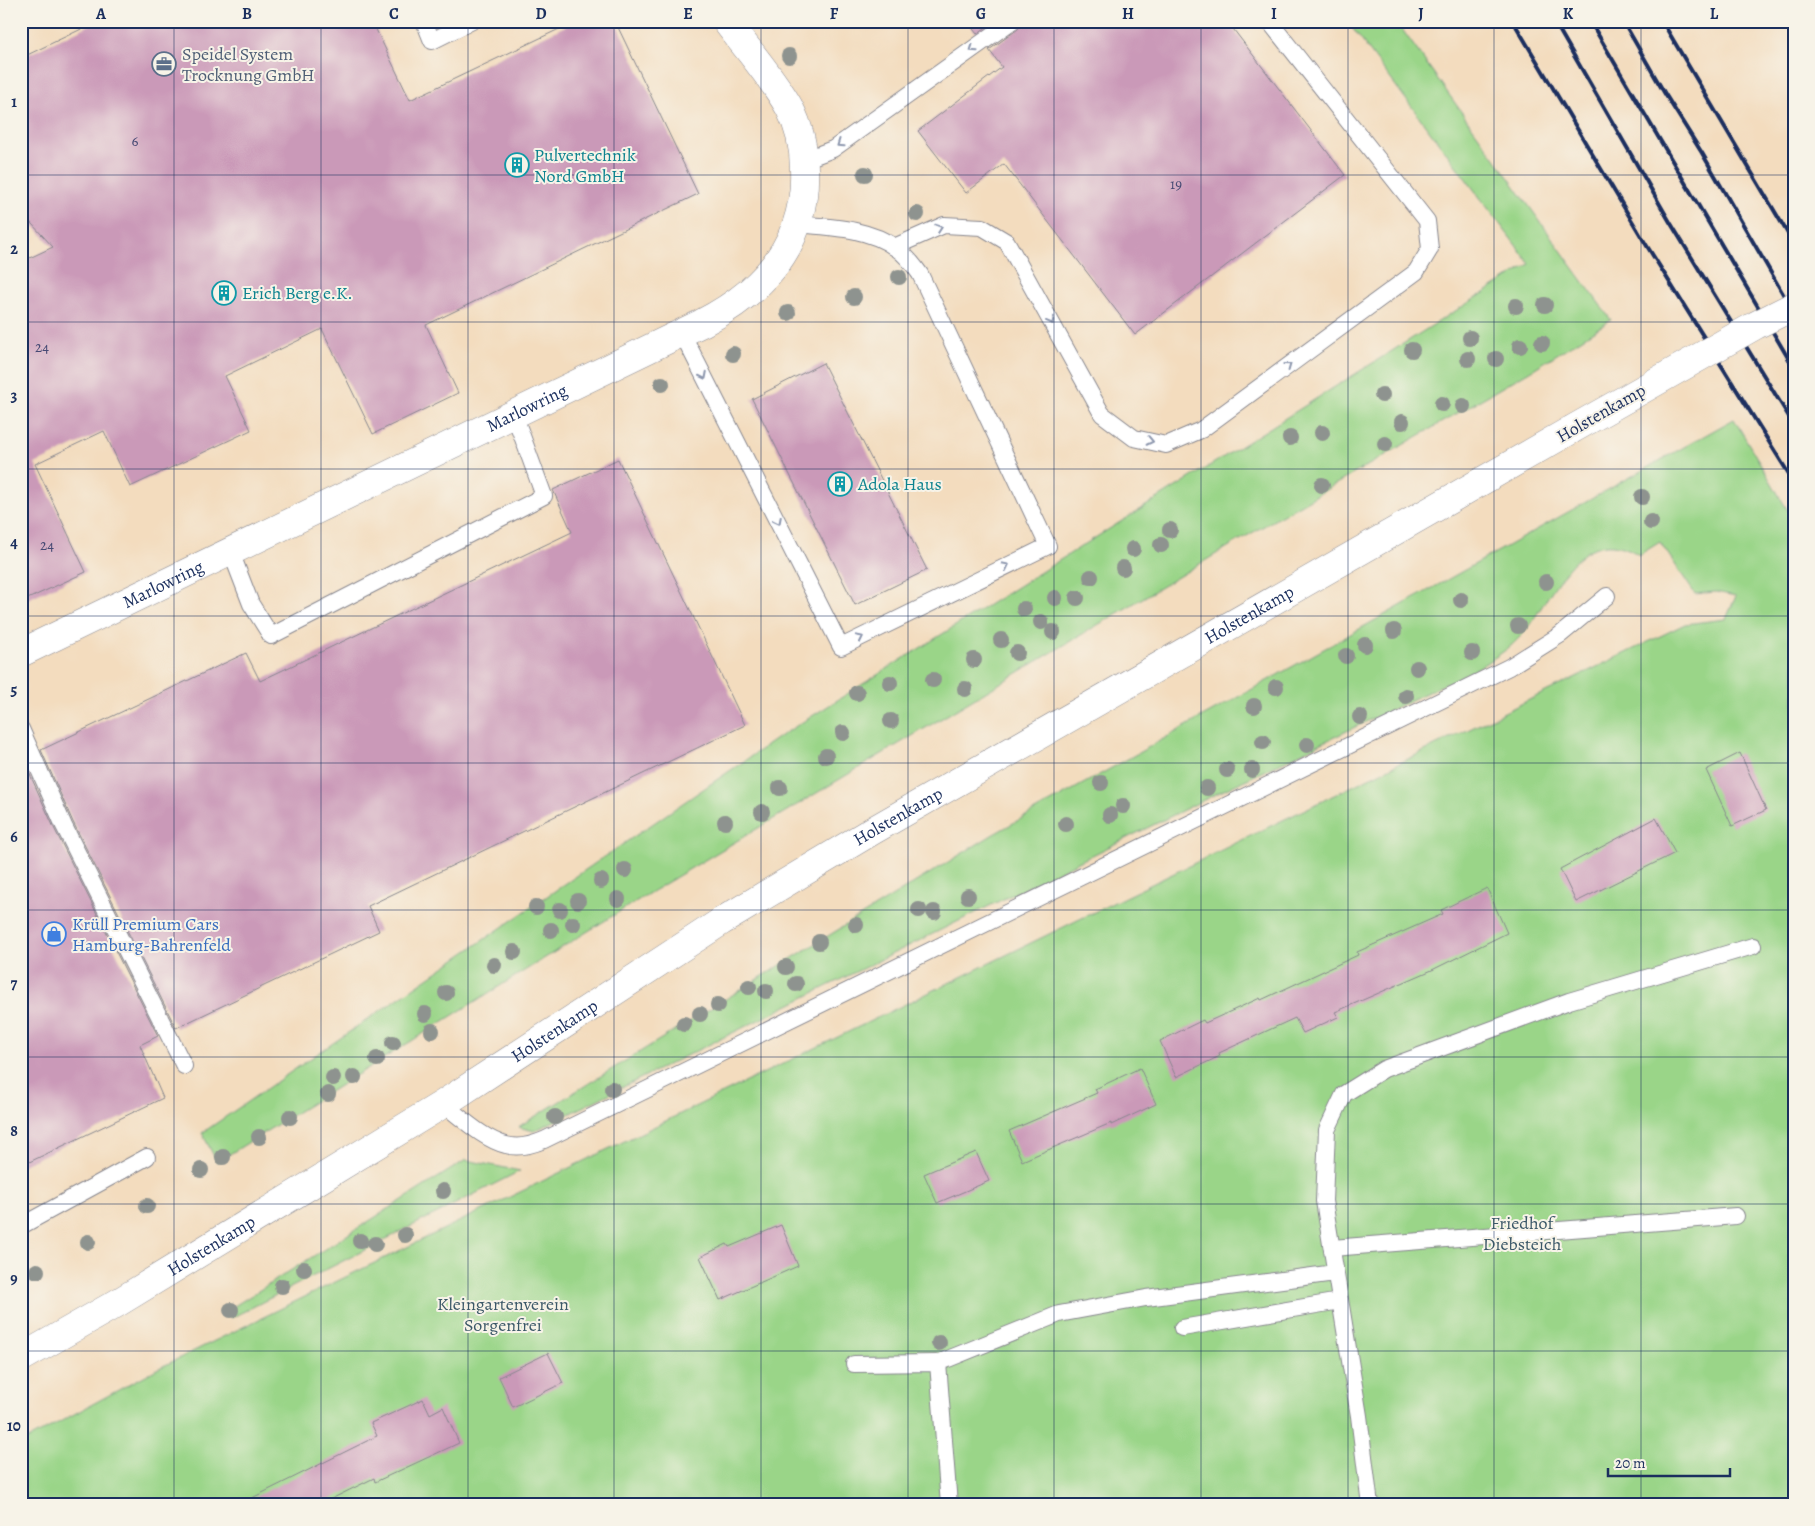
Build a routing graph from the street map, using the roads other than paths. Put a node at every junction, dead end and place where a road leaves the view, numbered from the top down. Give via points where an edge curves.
1 (424, 21) edge
2 (472, 21) edge
3 (726, 21) edge
4 (1012, 21) edge
5 (1269, 21) edge
6 (804, 160) junction
7 (797, 224) junction
8 (894, 246) junction
9 (1794, 306) edge
10 (682, 333) junction
11 (514, 414) junction
12 (231, 552) junction
13 (1607, 596) dead end
14 (21, 653) edge
15 (21, 729) edge
16 (1753, 946) dead end
17 (184, 1066) dead end
18 (443, 1104) junction
19 (146, 1157) dead end
20 (1736, 1216) dead end
21 (21, 1226) edge
22 (1332, 1248) junction
23 (1335, 1273) junction
24 (1340, 1301) junction
25 (1182, 1328) dead end
26 (21, 1358) edge
27 (938, 1363) junction
28 (854, 1364) dead end
29 (949, 1505) edge
30 (1370, 1505) edge

1 - 2 lane via 432,41
3 - 6 main road, Marlowring via 790,108
4 -> 6 lane via 833,149
8 -> 5 lane via 944,225 982,228 1007,242 1102,414 1134,438 1166,445 1201,430 1416,272 1430,248 1427,221
6 - 7 main road, Marlowring via 803,195
7 - 8 lane via 866,234
7 - 10 main road, Marlowring via 783,256 756,287 723,312
10 -> 8 lane via 841,647 1048,546 920,274
9 - 18 main road, Holstenkamp, bridge via 1571,430 872,831 722,921
10 - 11 main road, Marlowring
11 - 12 main road, Marlowring
11 - 12 lane via 544,496 271,636 251,604
12 - 14 main road, Marlowring
13 - 18 lane via 1560,635 1509,667 544,1140 519,1147 506,1145 487,1136
15 - 17 lane via 64,826
16 - 22 lane via 1569,1000 1384,1069 1344,1094 1327,1130 1324,1201
18 - 26 main road, Holstenkamp
19 - 21 lane
20 - 22 lane
22 - 23 lane
23 - 24 lane
23 - 27 lane via 1146,1298 1059,1314
24 - 25 lane
24 - 30 lane
27 - 28 lane
27 - 29 lane

